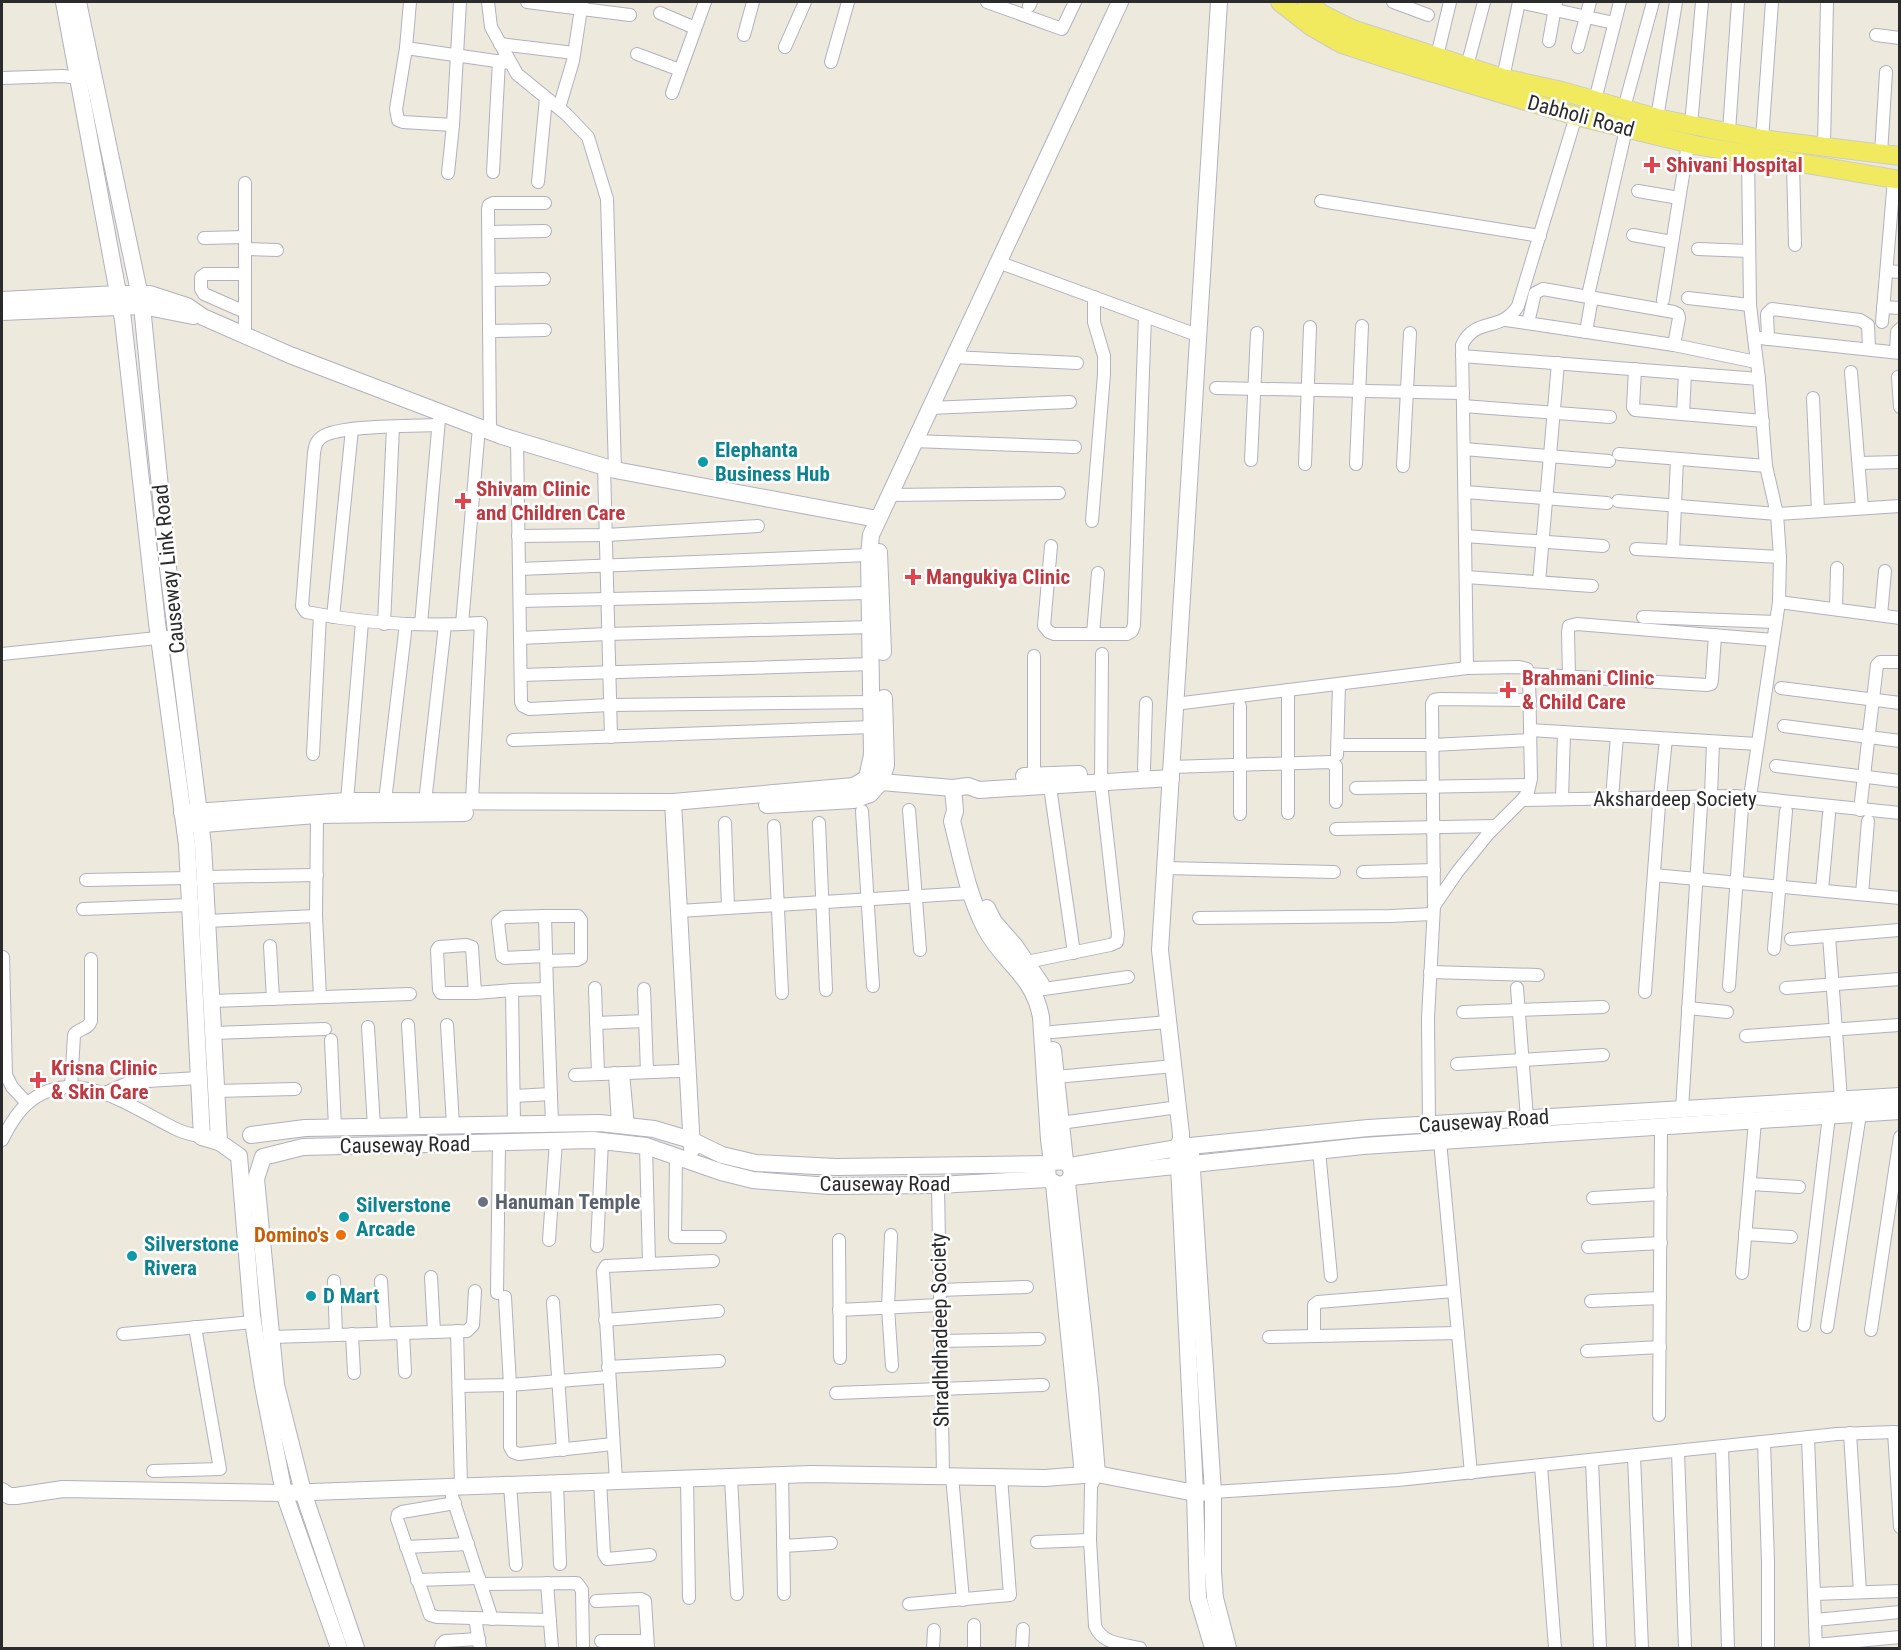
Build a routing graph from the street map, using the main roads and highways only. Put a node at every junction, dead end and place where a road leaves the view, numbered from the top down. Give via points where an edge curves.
1 (1280, 2) edge
2 (1307, 2) edge
3 (1325, 8) edge
4 (1899, 156) edge
5 (1897, 179) edge

1 - 5 main road, Dabholi Road via 1342,44 1576,116 1748,156
2 - 3 main road, Dabholi Road
3 - 4 main road, Dabholi Road via 1352,29 1503,78 1657,118 1762,139

